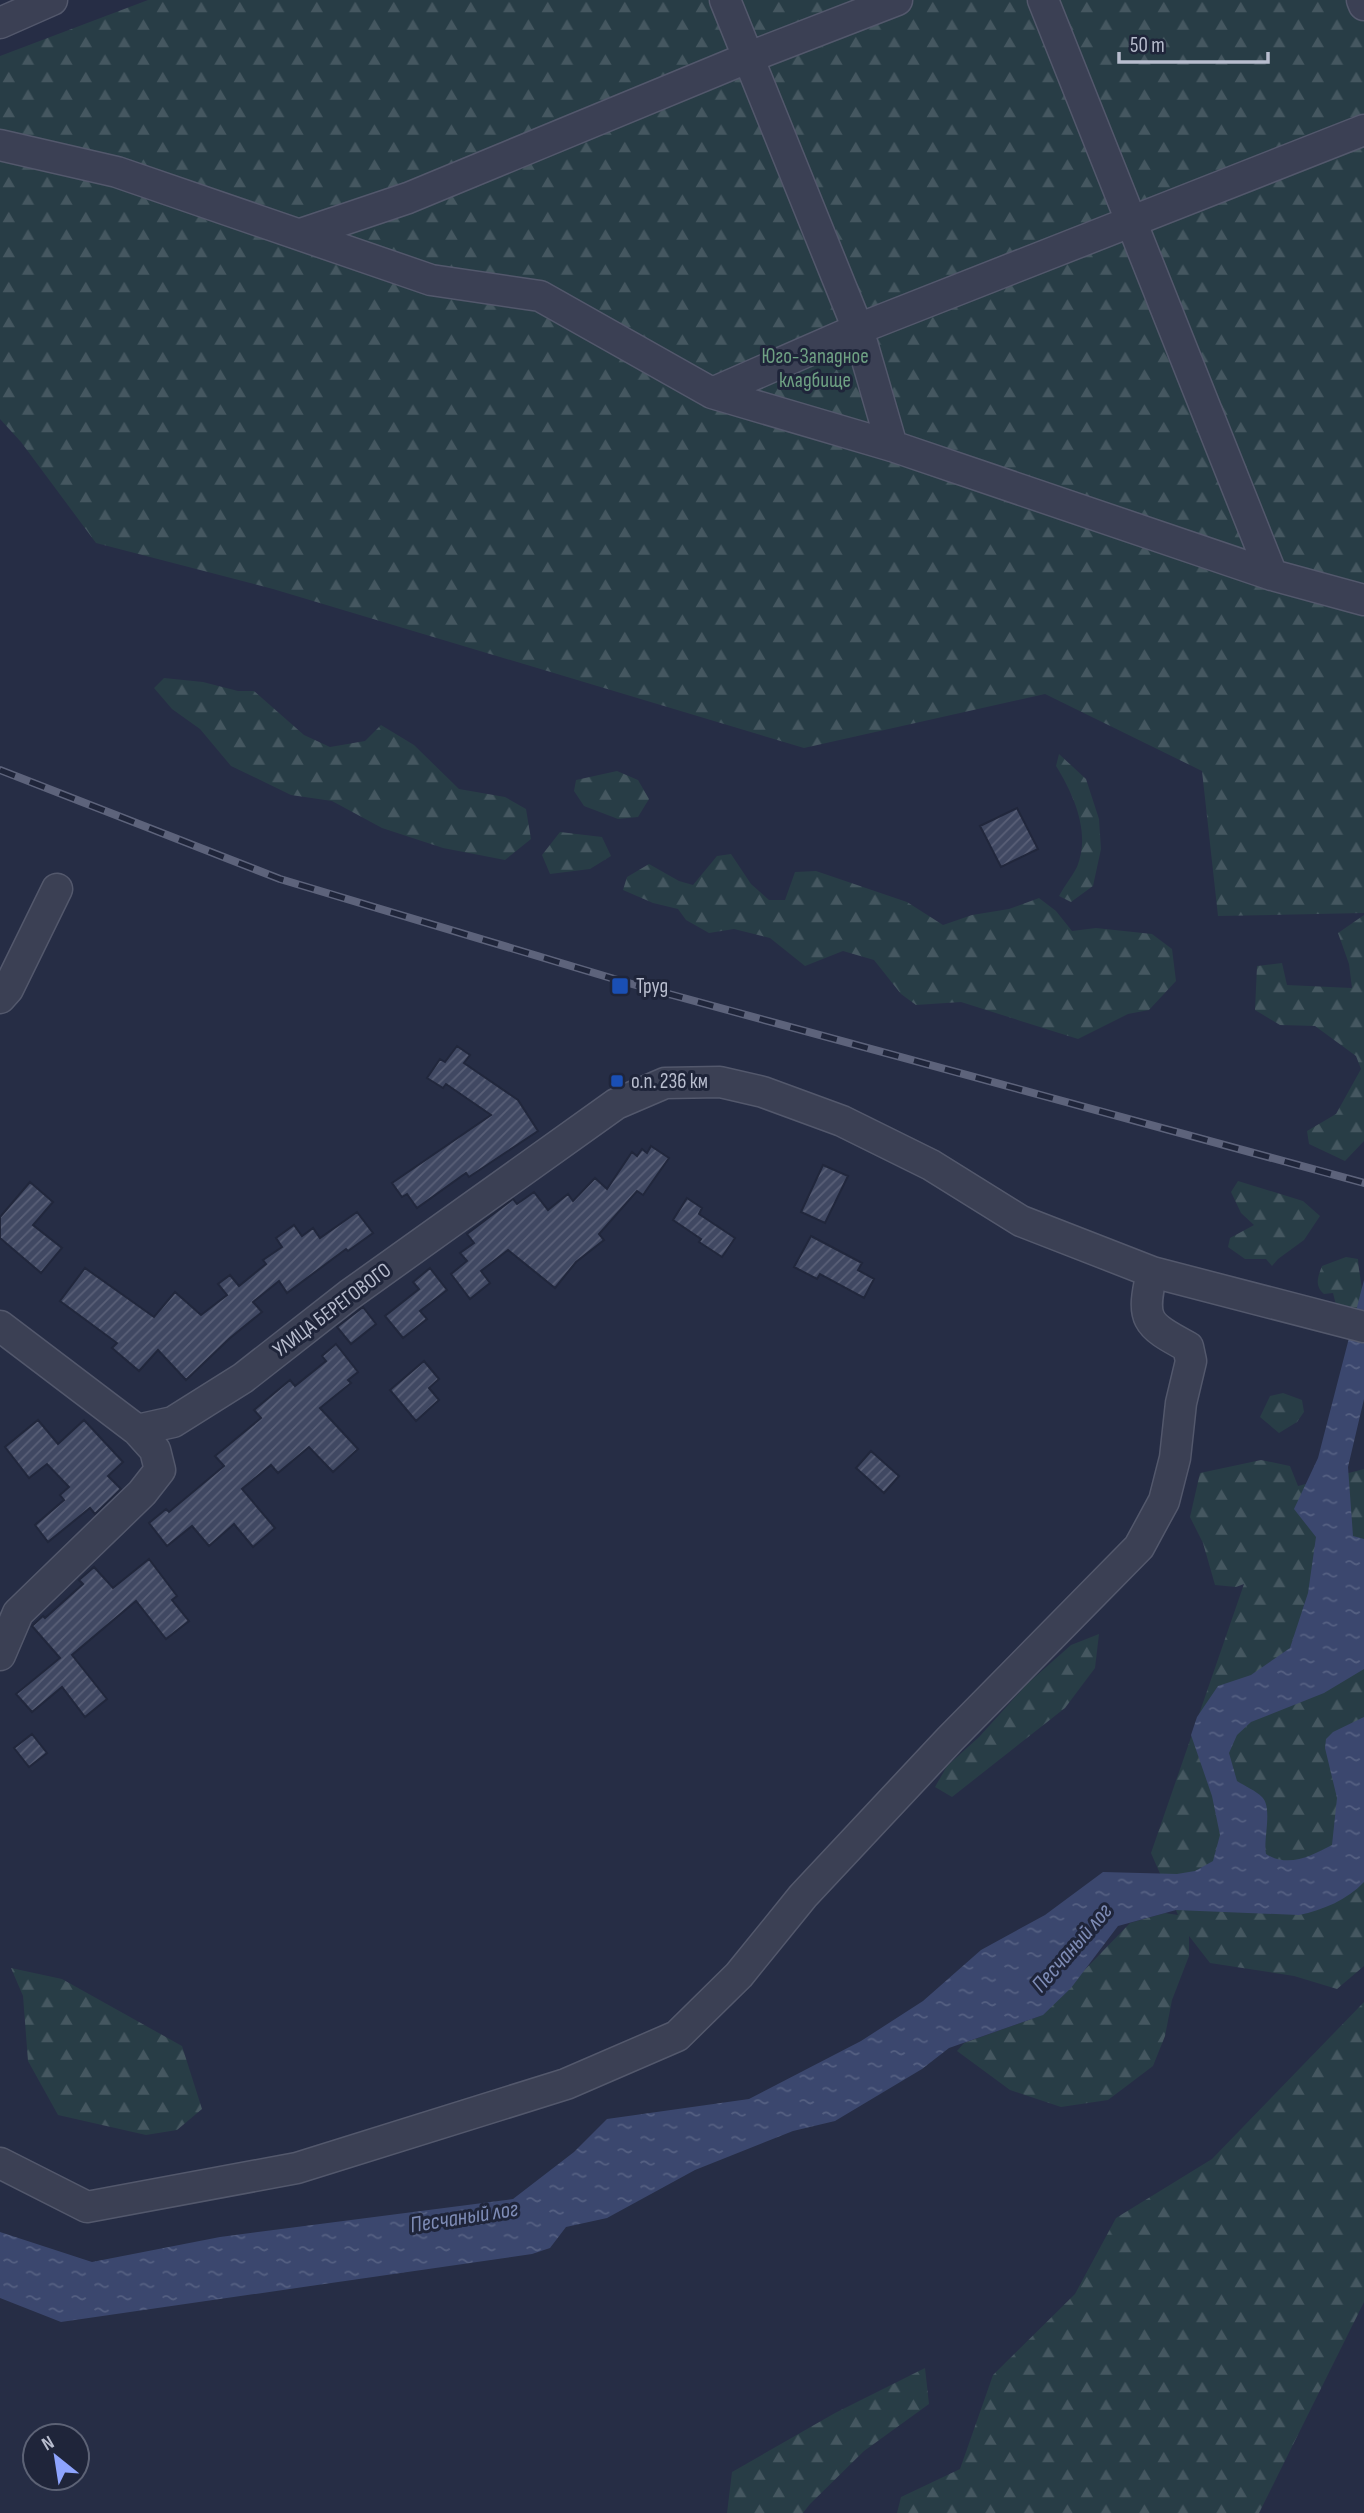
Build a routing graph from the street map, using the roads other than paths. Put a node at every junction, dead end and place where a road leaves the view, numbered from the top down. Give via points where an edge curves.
1 (52, 0) edge
2 (725, 0) edge
3 (897, 0) edge
4 (1043, 0) edge
5 (0, 23) edge
6 (747, 58) junction
7 (1364, 130) edge
8 (0, 145) edge
9 (1131, 223) junction
10 (301, 234) junction
11 (858, 329) junction
12 (712, 393) junction
13 (892, 446) junction
14 (1272, 576) junction
15 (1364, 600) edge
16 (57, 889) dead end
17 (0, 998) edge
18 (1152, 1272) junction
19 (0, 1326) edge
20 (1364, 1327) edge
21 (137, 1430) junction
22 (0, 1655) edge
23 (0, 2163) edge

1 - 5 street
2 - 6 street
3 - 6 street
4 - 9 street
6 - 10 street via 408,198
6 - 11 street
7 - 9 street
8 - 10 street via 117,172
9 - 11 street
9 - 14 street
10 - 12 street via 431,280 540,296
11 - 12 street
11 - 13 street
12 - 13 street
13 - 14 street
14 - 15 street
16 - 17 street
18 - 20 street
18 - 21 street, УЛИЦА БЕРЕГОВОГО via 1021,1221 931,1166 842,1121 763,1092 720,1082 665,1083 616,1104 349,1295 243,1378 173,1422
18 - 23 street via 1145,1302 1147,1319 1188,1347 1191,1361 1164,1501 1139,1547 950,1740 803,1896 739,1975 677,2036 566,2084 297,2168 139,2198 87,2207
19 - 21 street
21 - 22 street via 155,1450 160,1469 142,1493 18,1614

